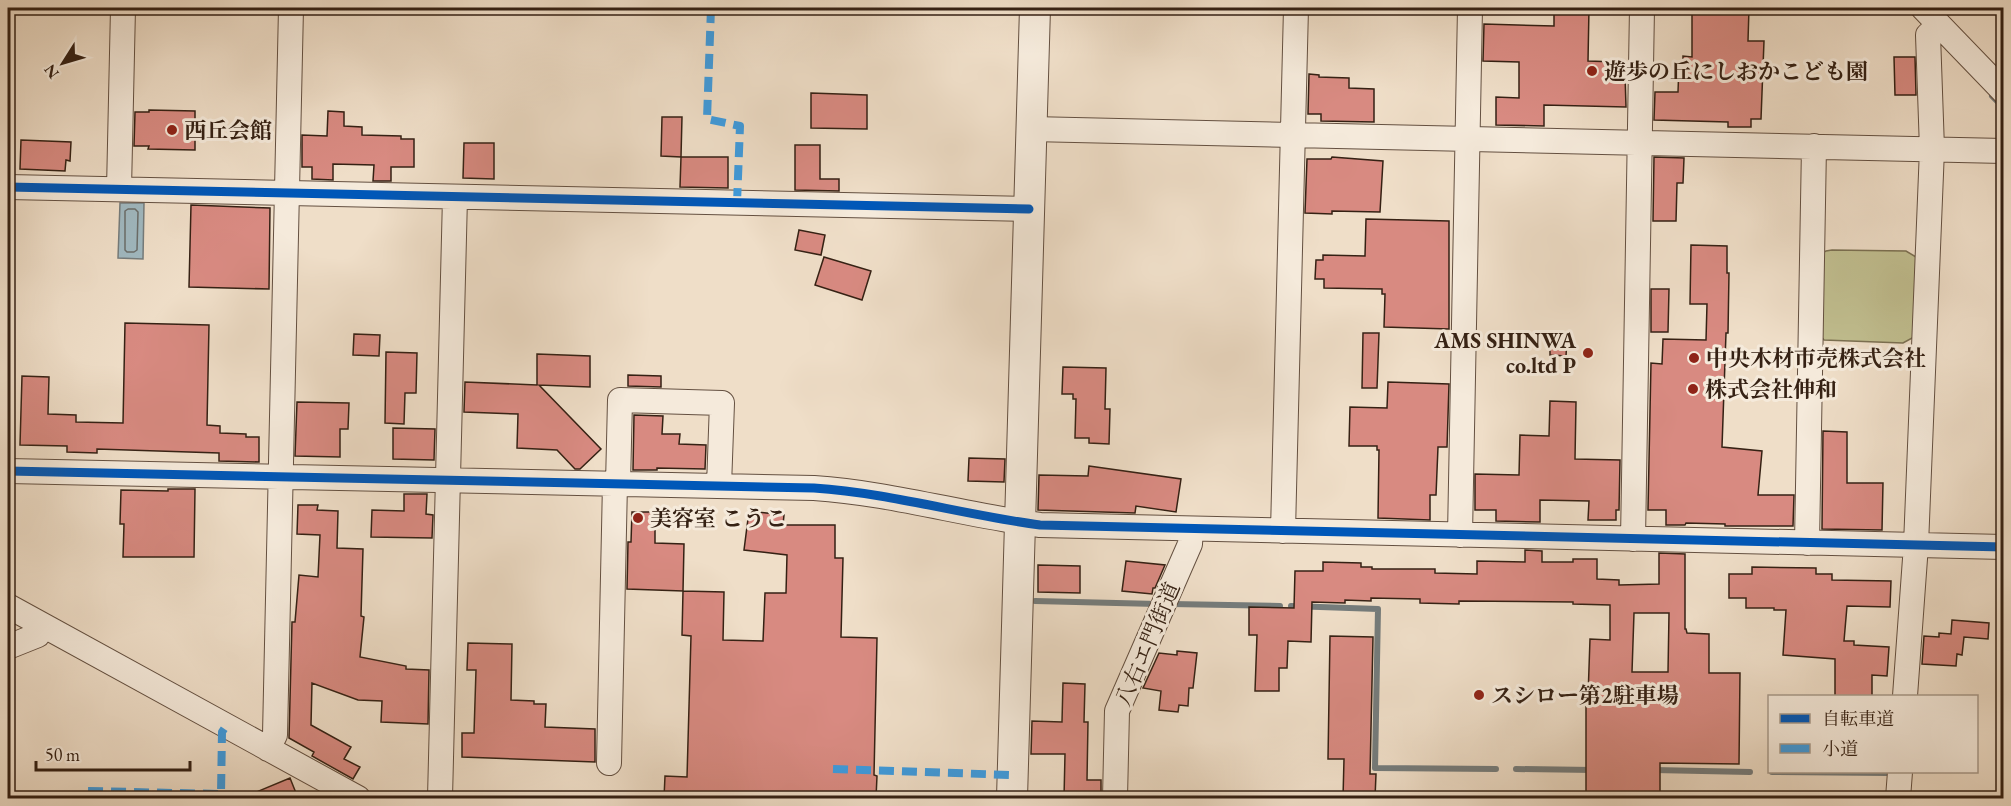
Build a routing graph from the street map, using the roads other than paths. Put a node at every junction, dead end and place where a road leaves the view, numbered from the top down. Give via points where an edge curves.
1 (123, 8) edge
2 (291, 8) edge
3 (1035, 8) edge
4 (1296, 8) edge
5 (1470, 8) edge
6 (1642, 8) edge
7 (1923, 8) edge
8 (1939, 25) junction
9 (2004, 93) edge
10 (1031, 129) junction
11 (1293, 135) junction
12 (1467, 138) junction
13 (1640, 142) junction
14 (1814, 146) junction
15 (1932, 149) junction
16 (2004, 151) edge
17 (8, 187) edge
18 (119, 189) junction
19 (287, 193) junction
20 (455, 196) junction
21 (1029, 209) junction
22 (8, 471) edge
23 (280, 476) junction
24 (448, 480) junction
25 (617, 483) junction
26 (720, 486) junction
27 (1020, 523) junction
28 (1191, 529) junction
29 (1282, 531) junction
30 (1460, 535) junction
31 (1633, 539) junction
32 (1807, 543) junction
33 (1917, 545) junction
34 (2004, 547) edge
35 (8, 606) edge
36 (43, 626) junction
37 (8, 647) edge
38 (1905, 695) edge
39 (268, 749) junction
40 (609, 763) dead end
41 (1900, 773) edge
42 (358, 798) edge
43 (440, 798) edge
44 (1012, 798) edge
45 (1115, 798) edge
46 (1898, 798) edge

1 - 18 street
2 - 19 street
3 - 10 street
4 - 11 street
5 - 12 street
6 - 13 street
7 - 8 street
8 - 9 street
8 - 15 street via 1928,36
10 - 11 street
10 - 21 street
11 - 12 street
11 - 29 street
12 - 13 street
12 - 30 street
13 - 14 street
13 - 31 street
14 - 15 street
14 - 32 street
15 - 16 street
15 - 33 street
17 - 18 street
18 - 19 street
19 - 20 street
19 - 23 street
20 - 21 street
20 - 24 street
21 - 27 street
22 - 23 street
23 - 24 street
23 - 39 street via 275,735
24 - 25 street
24 - 43 street
25 - 26 street
25 - 26 street via 620,400 722,403
25 - 40 street
26 - 27 street via 855,491
27 - 28 street
27 - 44 street
28 - 29 street
28 - 45 street, 八右エ門街道 via 1190,544 1117,711
29 - 30 street
30 - 31 street
31 - 32 street
32 - 33 street
33 - 34 street
33 - 38 street
35 - 36 street
36 - 37 street via 38,635
36 - 39 street
39 - 42 street
41 - 46 street

